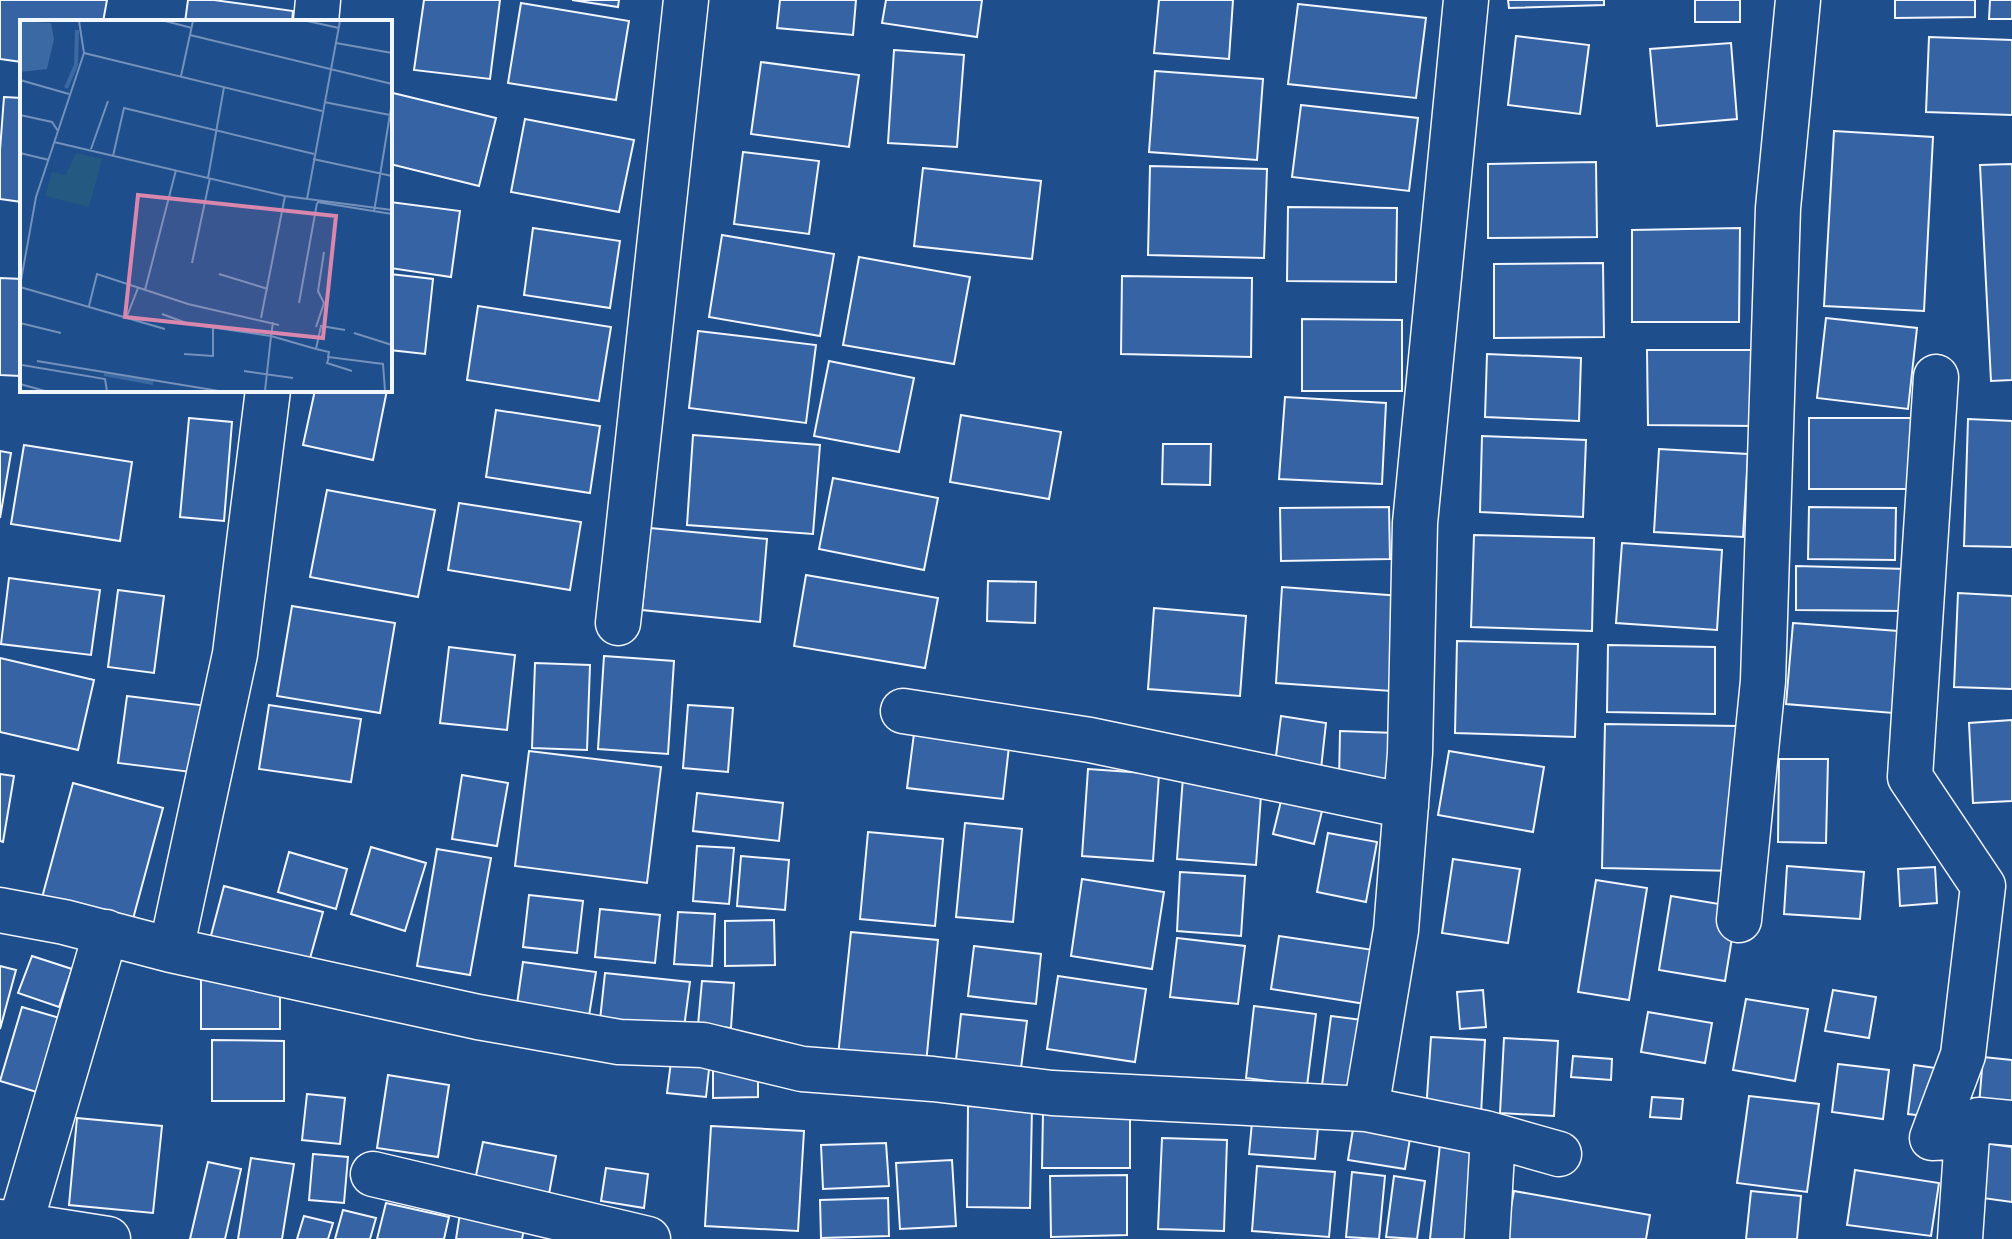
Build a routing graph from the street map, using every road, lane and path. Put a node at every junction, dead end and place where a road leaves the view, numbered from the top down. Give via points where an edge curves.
1 (318, 0) edge
2 (686, 0) edge
3 (1466, 0) edge
4 (1798, 0) edge
5 (316, 20) edge
6 (1936, 377) dead end
7 (268, 392) edge
8 (618, 623) dead end
9 (903, 711) dead end
10 (1406, 806) junction
11 (0, 910) edge
12 (1739, 920) dead end
13 (106, 932) junction
14 (171, 950) junction
15 (1366, 1109) junction
16 (2012, 1123) edge
17 (1493, 1136) junction
18 (1967, 1136) junction
19 (1559, 1154) dead end
20 (373, 1174) dead end
21 (10, 1224) edge
22 (108, 1239) edge
23 (648, 1239) edge
24 (1487, 1239) edge
25 (1960, 1239) edge

1 - 5 street
2 - 8 street
3 - 10 street via 1415,523
4 - 12 street via 1778,208 1763,681
6 - 18 street via 1910,777 1983,886 1963,1055 1932,1138
7 - 14 street via 235,654
9 - 10 street via 1090,740
10 - 15 street via 1396,930
11 - 13 street
13 - 14 street
13 - 21 street
14 - 15 street via 478,1017 619,1042 703,1045 802,1069 1052,1093
15 - 17 street
16 - 18 street via 1979,1120
17 - 19 street
17 - 24 street
18 - 25 street
20 - 23 street
21 - 22 street

